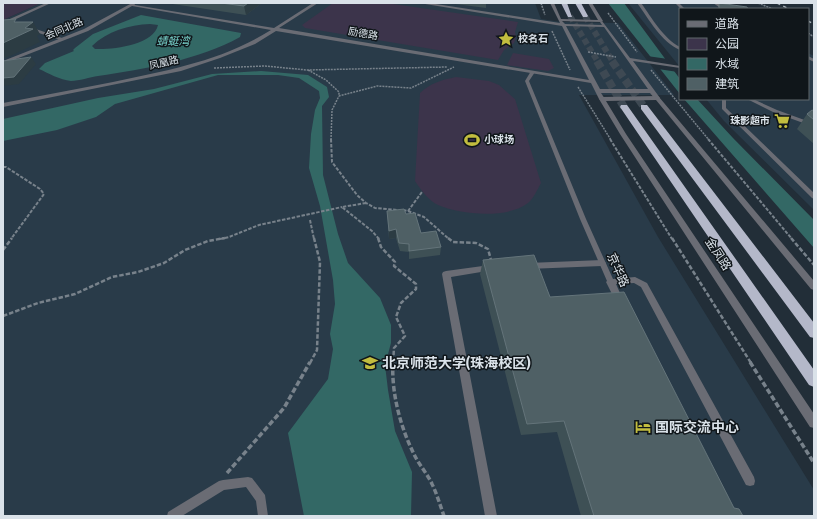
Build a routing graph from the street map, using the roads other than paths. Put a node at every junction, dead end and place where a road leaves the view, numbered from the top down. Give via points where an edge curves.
1 (49, 3) edge
2 (316, 3) edge
3 (421, 3) edge
4 (552, 3) edge
5 (564, 3) edge
6 (578, 3) edge
7 (590, 3) edge
8 (639, 3) edge
9 (715, 3) edge
10 (132, 4) edge
11 (724, 8) edge
12 (570, 16) tunnel mouth
13 (585, 16) tunnel mouth
14 (562, 23) junction
15 (603, 23) junction
16 (3, 25) edge
17 (13, 26) edge
18 (23, 27) edge
19 (276, 29) junction
20 (63, 40) junction
21 (679, 49) edge
22 (628, 59) junction
23 (3, 63) edge
24 (679, 67) edge
25 (533, 72) junction
26 (593, 82) junction
27 (652, 91) junction
28 (600, 95) junction
29 (656, 98) junction
30 (724, 100) edge
31 (750, 100) edge
32 (3, 105) edge
33 (624, 107) tunnel mouth
34 (644, 107) tunnel mouth
35 (814, 128) edge
36 (814, 197) edge
37 (602, 263) junction
38 (517, 266) edge
39 (498, 267) edge
40 (610, 282) junction
41 (814, 287) edge
42 (624, 310) edge
43 (814, 333) edge
44 (814, 381) edge
45 (814, 423) edge
46 (750, 481) dead end
47 (172, 516) edge
48 (263, 516) edge
49 (491, 516) edge

1 - 16 street
2 - 19 street, 凤凰路
3 - 14 street
4 - 14 street
5 - 12 highway
6 - 13 highway
7 - 15 street
8 - 21 lane via 664,36
9 - 11 street
10 - 19 street, 励德路
10 - 20 street, 会同北路
14 - 15 street
14 - 26 street, 金凤路
15 - 22 street
16 - 17 street
18 - 20 street
19 - 25 street, 励德路
19 - 32 street, 凤凰路 via 252,43 179,70
20 - 23 street, 会同北路
22 - 24 street
22 - 27 street
25 - 26 street, 励德路
25 - 37 lane, 京华路 via 527,81
26 - 28 street, 金凤路
27 - 28 street
27 - 29 street
28 - 29 street
28 - 45 street, 金凤路 via 623,134
29 - 41 street
30 - 36 lane via 724,108
31 - 35 lane via 808,123
33 - 44 highway, 金凤路
34 - 43 highway
37 - 38 street
37 - 40 lane, 京华路
39 - 49 street via 446,274
40 - 42 lane, 京华路
40 - 46 lane via 635,280 644,286
47 - 48 lane via 223,485 248,482 261,499

